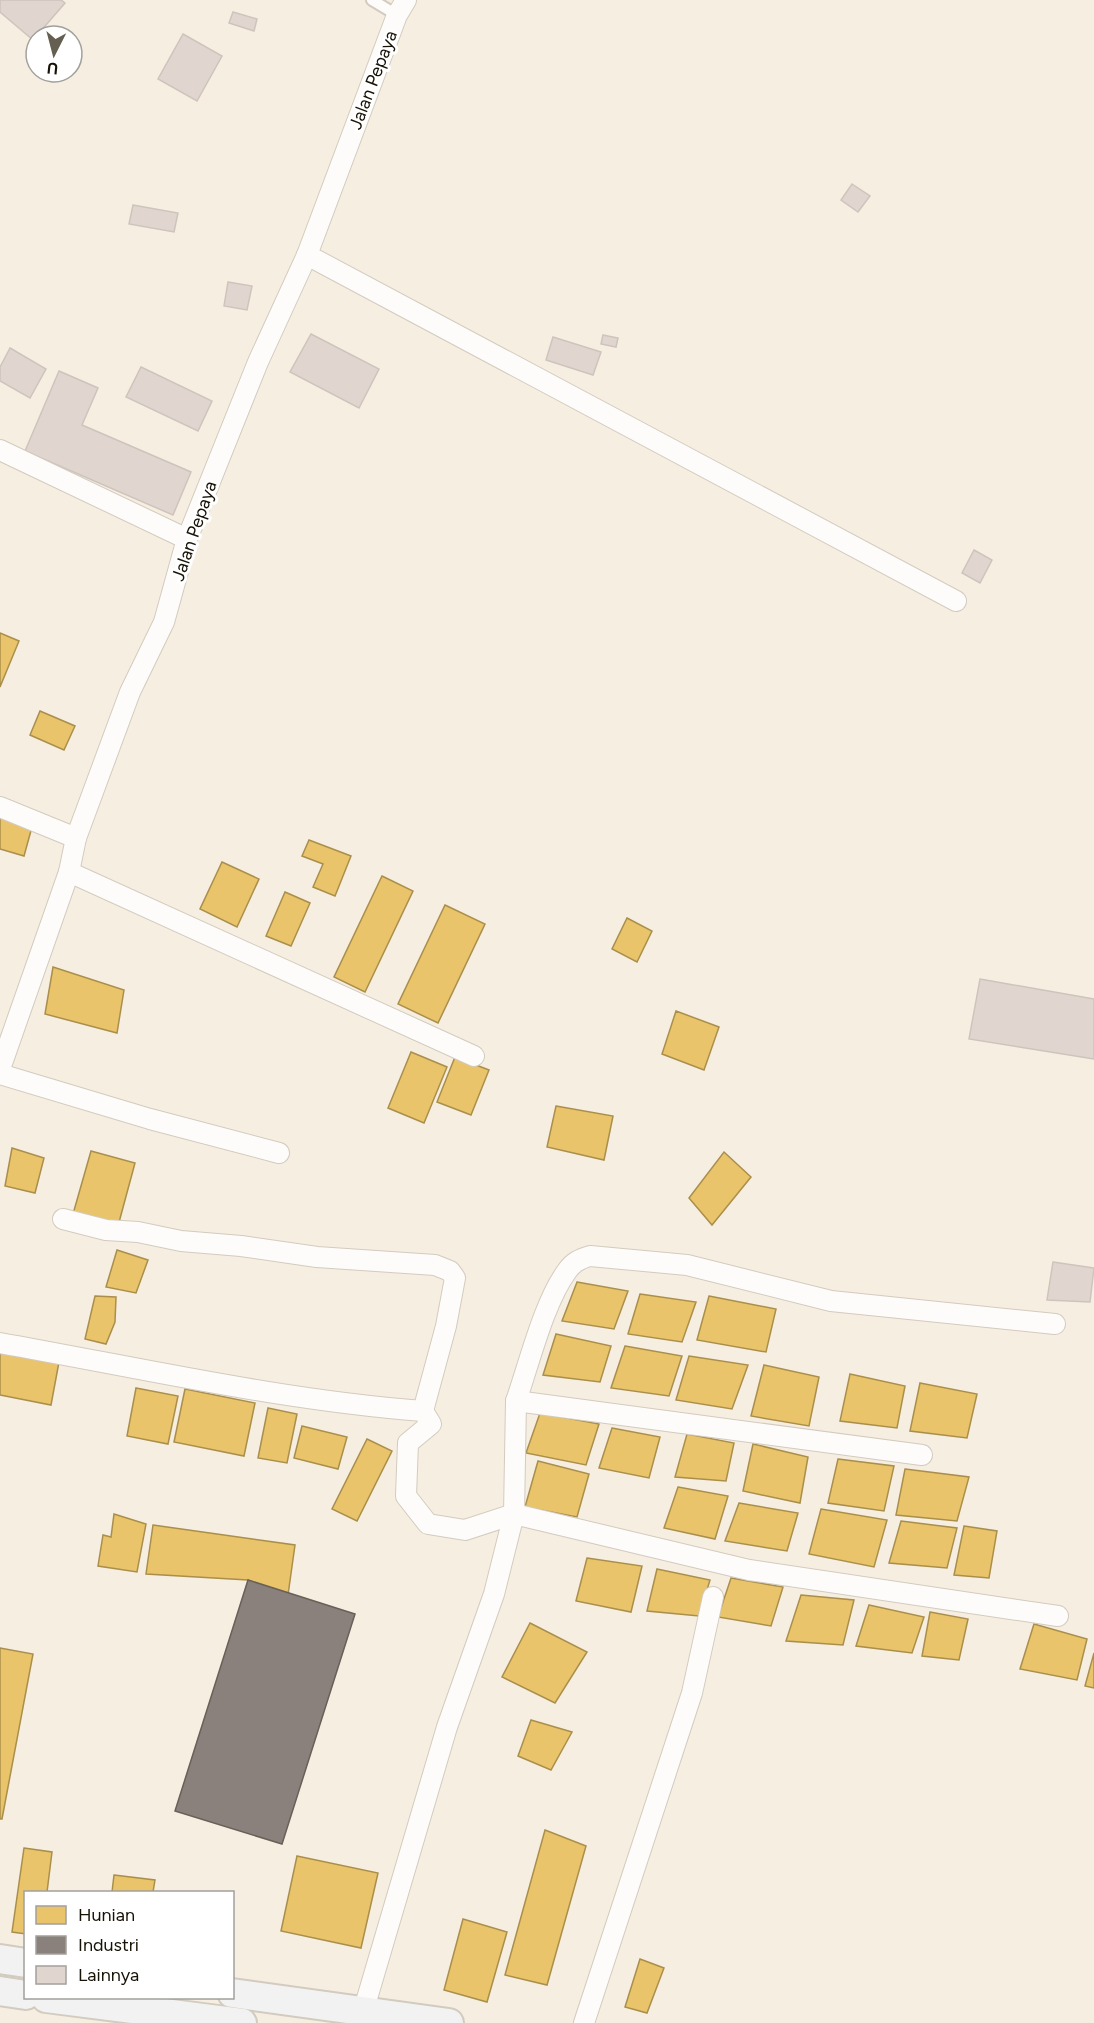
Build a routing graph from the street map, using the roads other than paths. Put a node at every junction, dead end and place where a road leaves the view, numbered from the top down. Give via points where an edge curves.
1 (372, 0) edge
2 (401, 7) edge
3 (307, 255) junction
4 (0, 450) edge
5 (187, 539) junction
6 (956, 601) dead end
7 (0, 807) edge
8 (76, 838) junction
9 (69, 872) junction
10 (474, 1056) dead end
11 (0, 1071) edge
12 (279, 1153) dead end
13 (63, 1220) dead end
14 (1055, 1324) dead end
15 (0, 1343) edge
16 (516, 1401) junction
17 (423, 1411) junction
18 (922, 1455) dead end
19 (514, 1514) junction
20 (713, 1597) dead end
21 (1058, 1616) dead end
22 (0, 1959) edge
23 (24, 1963) edge
24 (0, 1991) edge
25 (234, 1993) edge
26 (24, 1995) edge
27 (54, 1999) edge
28 (363, 2012) junction
29 (242, 2023) edge
30 (444, 2023) edge
31 (584, 2023) edge

1 - 2 lane
2 - 3 street, Jalan Pepaya
3 - 5 street, Jalan Pepaya via 258,362
3 - 6 street
4 - 5 street
5 - 8 street, Jalan Pepaya via 164,622 130,693
7 - 8 street
8 - 9 street, Jalan Pepaya
9 - 10 street
9 - 11 street, Jalan Pepaya
11 - 12 street via 150,1119
13 - 17 street via 181,1241 317,1257 435,1265 450,1271 455,1278 452,1302
14 - 16 street via 831,1302 687,1265 590,1256 576,1261 567,1271 551,1302
15 - 17 street via 309,1400
16 - 18 street
16 - 19 street
17 - 19 street via 431,1424 408,1443 406,1496 428,1524 465,1530
19 - 21 street via 749,1570
19 - 28 street via 494,1594 447,1727
20 - 31 street via 692,1693
22 - 23 street
24 - 26 street
25 - 28 street
27 - 29 street
28 - 30 street

